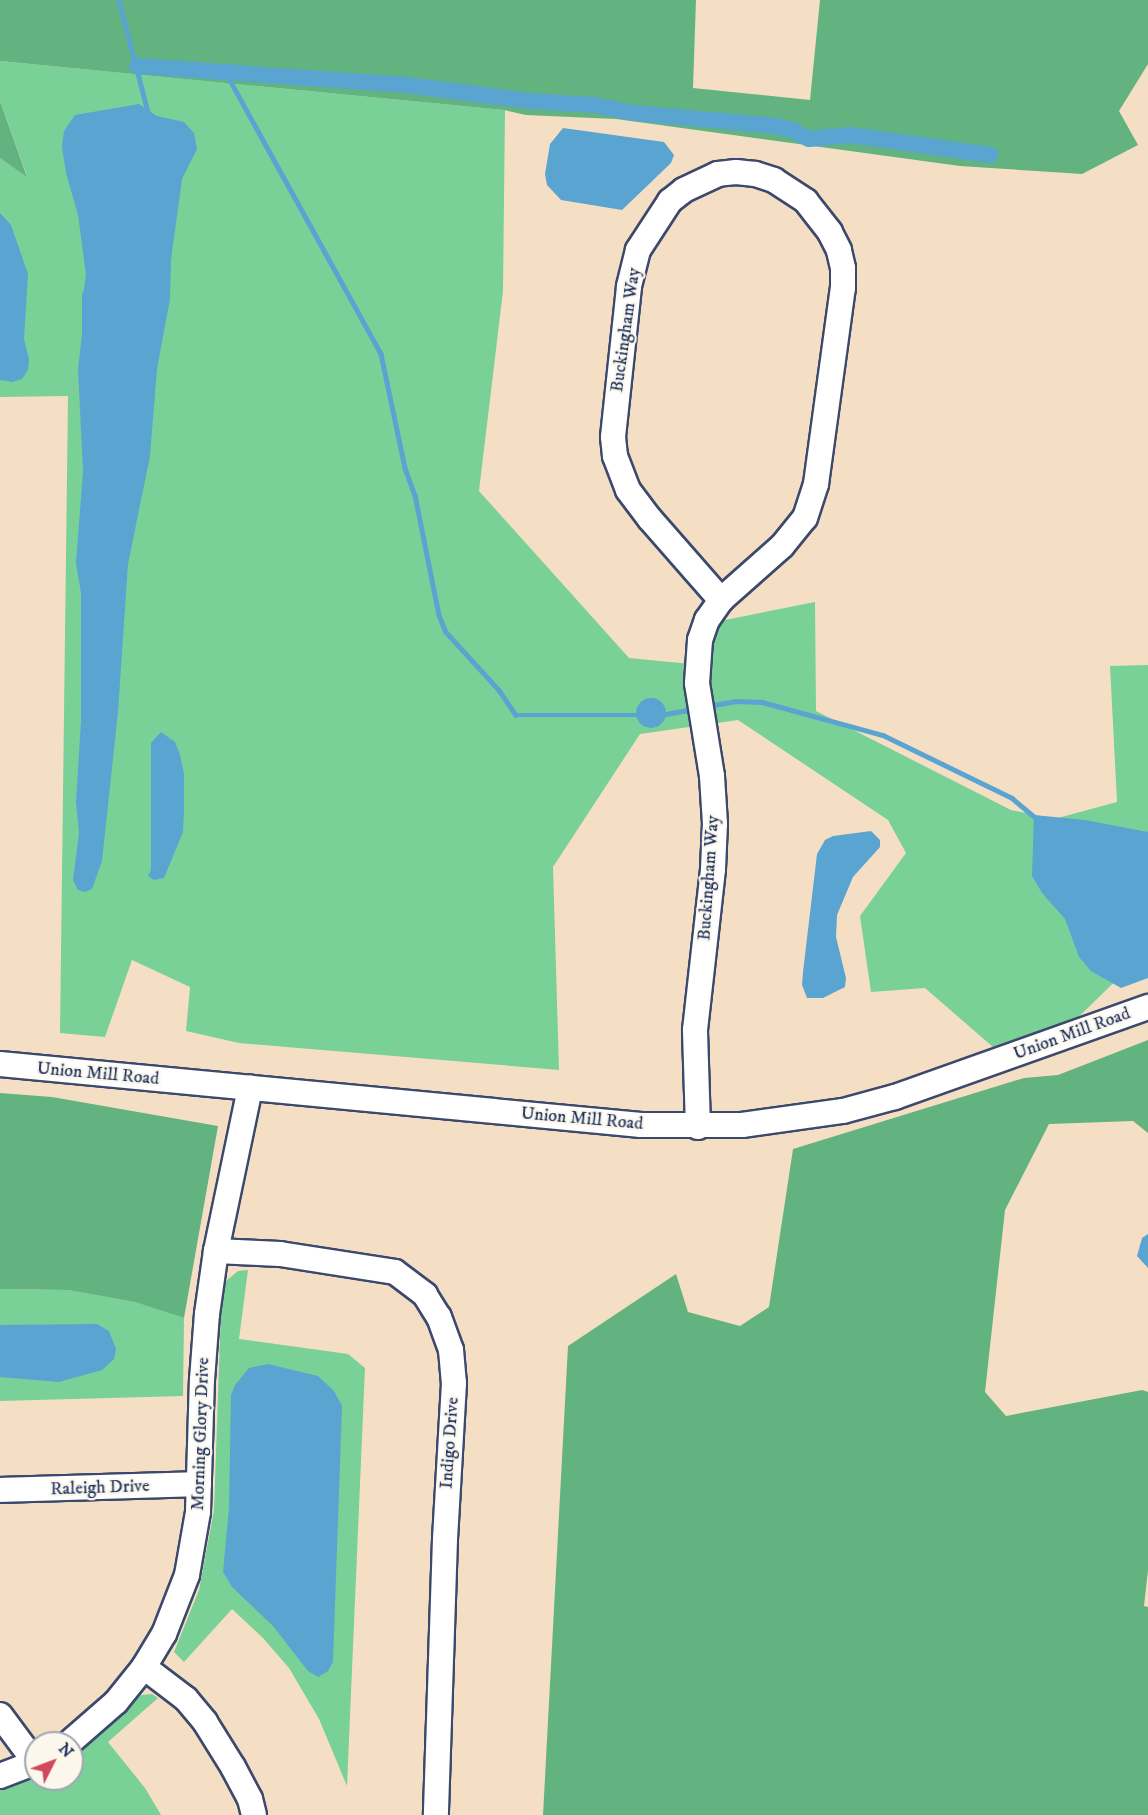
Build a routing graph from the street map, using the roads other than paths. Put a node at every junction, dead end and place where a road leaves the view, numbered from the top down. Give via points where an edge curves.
1 (721, 600) junction
2 (1148, 1007) edge
3 (0, 1064) edge
4 (250, 1088) junction
5 (698, 1127) junction
6 (216, 1251) junction
7 (199, 1484) junction
8 (0, 1490) edge
9 (144, 1667) junction
10 (0, 1715) edge
11 (84, 1731) edge
12 (24, 1747) edge
13 (24, 1766) edge
14 (0, 1776) edge
15 (254, 1815) edge
16 (436, 1815) edge

1 - 1 street, Buckingham Way via 628,490 615,456 613,437 628,296 638,250 670,201 718,174 736,172 774,180 806,201 830,232 838,250 843,288 816,484 805,518 788,540
1 - 5 street, Buckingham Way via 707,620 697,661 715,824 694,1030
2 - 5 street, Union Mill Road via 948,1079 843,1111 776,1123
3 - 4 street, Union Mill Road
4 - 5 street, Union Mill Road
4 - 6 street, Morning Glory Drive
6 - 7 street, Morning Glory Drive via 205,1336
6 - 16 street, Indigo Drive via 280,1254 395,1272 425,1295 439,1317 451,1350 454,1383
7 - 8 street, Raleigh Drive
7 - 9 street, Morning Glory Drive via 196,1533 184,1585 164,1634
9 - 11 street, Morning Glory Drive
9 - 15 street via 186,1699 205,1722 250,1799
10 - 12 street
13 - 14 street

